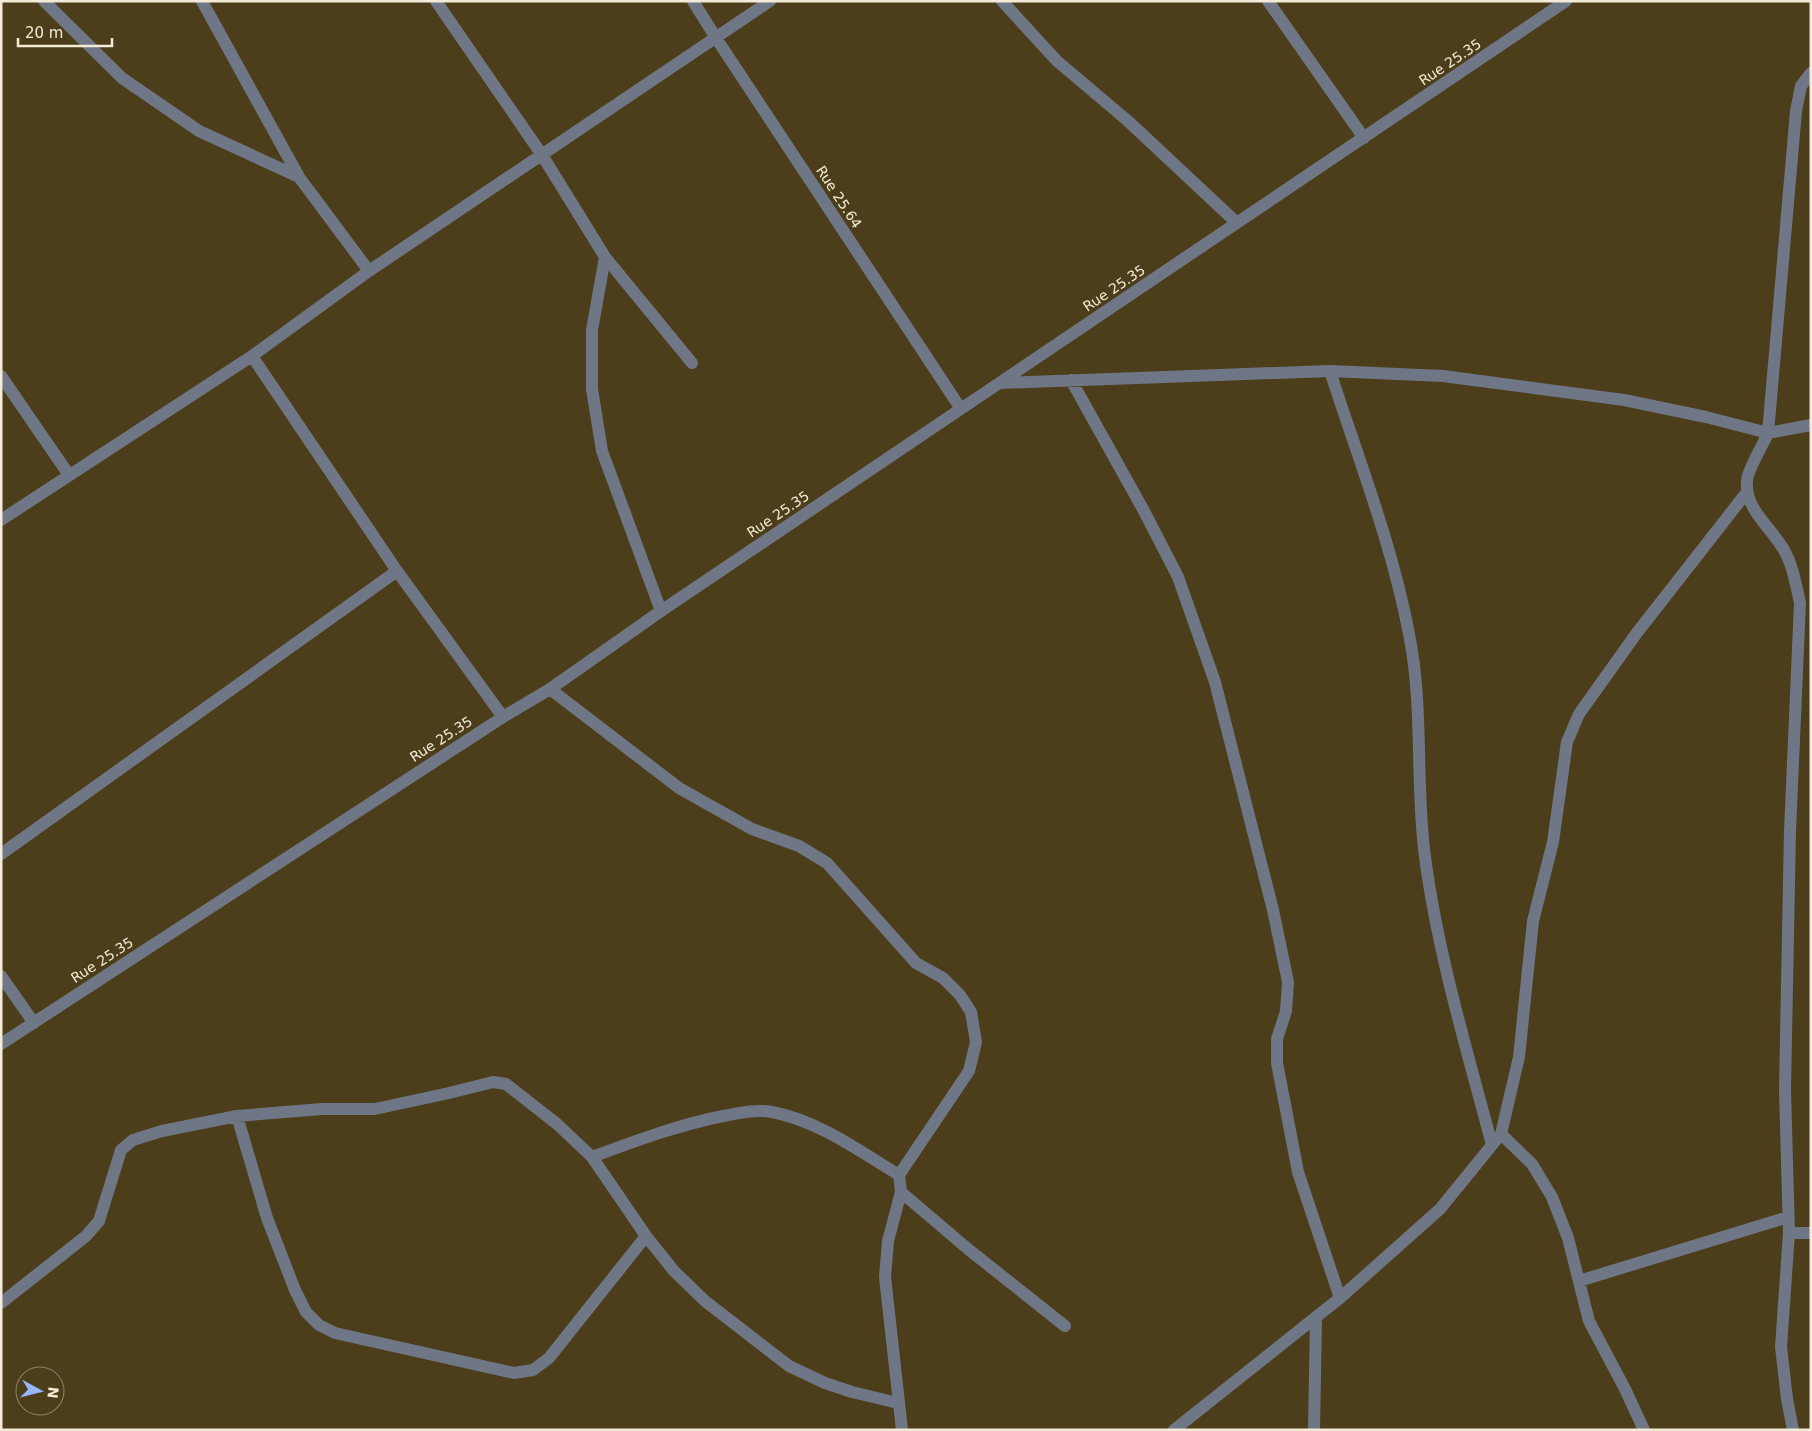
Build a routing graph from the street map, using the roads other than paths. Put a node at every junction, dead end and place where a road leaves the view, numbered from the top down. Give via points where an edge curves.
1 (44, 1) edge
2 (202, 1) edge
3 (436, 1) edge
4 (693, 1) edge
5 (770, 1) edge
6 (1002, 1) edge
7 (1268, 1) edge
8 (1566, 1) edge
9 (716, 38) junction
10 (1811, 73) edge
11 (1364, 138) junction
12 (542, 155) junction
13 (300, 177) junction
14 (1237, 223) junction
15 (605, 257) junction
16 (369, 272) junction
17 (252, 356) junction
18 (692, 363) dead end
19 (1330, 371) junction
20 (1, 376) edge
21 (1071, 380) junction
22 (1000, 383) junction
23 (961, 409) junction
24 (1811, 426) edge
25 (1768, 434) junction
26 (69, 475) junction
27 (1747, 492) junction
28 (1, 520) edge
29 (397, 571) junction
30 (661, 611) junction
31 (550, 689) junction
32 (503, 717) junction
33 (1, 854) edge
34 (1, 976) edge
35 (34, 1023) junction
36 (1, 1044) edge
37 (237, 1116) junction
38 (1501, 1134) junction
39 (1492, 1144) junction
40 (592, 1157) junction
41 (899, 1175) junction
42 (901, 1192) junction
43 (1788, 1216) junction
44 (1811, 1232) edge
45 (1789, 1233) junction
46 (646, 1236) junction
47 (1579, 1281) junction
48 (1340, 1298) junction
49 (1, 1303) edge
50 (1316, 1318) junction
51 (1065, 1326) dead end
52 (898, 1403) junction
53 (902, 1430) edge
54 (1174, 1430) edge
55 (1314, 1430) edge
56 (1644, 1430) edge
57 (1793, 1430) edge

1 - 13 street via 122,78 199,131
2 - 13 street
3 - 12 street
4 - 9 street, Rue 25.64
5 - 9 street
6 - 14 street via 1057,61 1128,121
7 - 11 street
8 - 11 street, Rue 25.35
9 - 12 street
9 - 23 street, Rue 25.64
10 - 25 street via 1801,86 1796,111
11 - 14 street, Rue 25.35
12 - 15 street
12 - 16 street
13 - 16 street
14 - 22 street, Rue 25.35
15 - 18 street
15 - 30 street via 592,330 592,389 602,451
16 - 17 street
17 - 26 street
17 - 29 street
19 - 21 street
19 - 25 street via 1443,376 1624,400
19 - 39 street via 1396,572 1410,637 1418,708 1420,806 1425,858 1446,970
20 - 26 street
21 - 22 street
21 - 48 street via 1178,577 1216,682 1288,982 1286,1011 1277,1039 1277,1063 1296,1163
22 - 23 street, Rue 25.35
23 - 30 street, Rue 25.35
24 - 25 street
25 - 27 street via 1747,477
26 - 28 street
27 - 38 street via 1636,634 1579,714 1567,742 1554,842 1533,921 1519,1058
27 - 43 street via 1754,510 1784,551 1800,603 1790,831 1785,1080
29 - 32 street
29 - 33 street
30 - 31 street, Rue 25.35
31 - 32 street, Rue 25.35
31 - 41 street via 679,788 752,829 799,846 827,863 916,963 943,978 960,996 971,1012 976,1042 968,1072
32 - 35 street, Rue 25.35
34 - 35 street
35 - 36 street, Rue 25.35
37 - 40 street via 322,1109 375,1109 492,1082 506,1084 557,1124
37 - 46 street via 267,1218 295,1290 306,1312 319,1325 334,1333 514,1373 533,1370 549,1358
37 - 49 street via 162,1131 134,1140 121,1150 99,1221 86,1236
38 - 39 street
38 - 47 street via 1532,1164 1552,1197 1568,1238
39 - 48 street via 1440,1209
40 - 41 street via 697,1122 748,1112 771,1112 798,1119 829,1133
40 - 46 street
41 - 42 street
42 - 51 street
42 - 52 street via 888,1241 884,1277
43 - 45 street
43 - 47 street
44 - 45 street
45 - 57 street via 1781,1347
46 - 52 street via 674,1271 705,1301 789,1366 825,1383
47 - 56 street via 1589,1320
48 - 50 street
50 - 54 street
50 - 55 street
52 - 53 street

